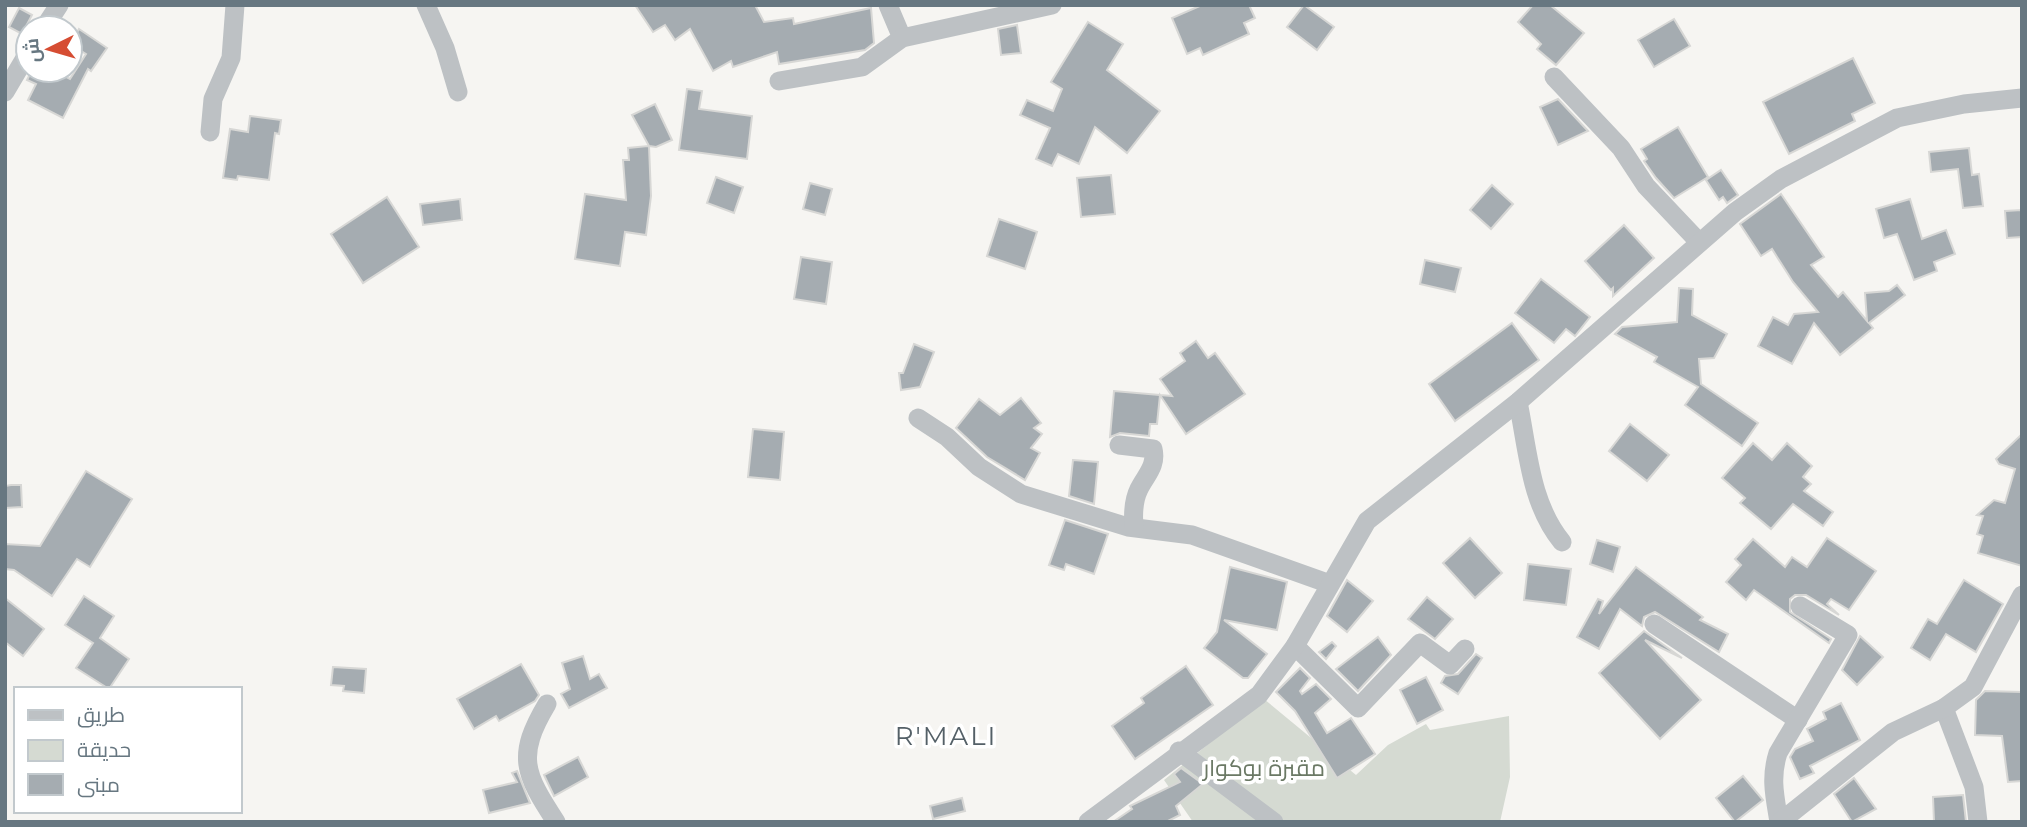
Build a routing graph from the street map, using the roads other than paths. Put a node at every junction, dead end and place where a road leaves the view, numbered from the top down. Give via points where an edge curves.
1 (235, 5) edge
2 (426, 5) edge
3 (888, 5) edge
4 (1052, 5) edge
5 (901, 38) junction
6 (14, 76) edge
7 (1554, 77) dead end
8 (779, 81) dead end
9 (5, 92) edge
10 (458, 92) dead end
11 (2022, 98) edge
12 (210, 132) dead end
13 (1699, 242) junction
14 (1518, 402) junction
15 (918, 418) dead end
16 (1119, 445) dead end
17 (1133, 527) junction
18 (1562, 542) dead end
19 (1330, 584) junction
20 (2022, 595) edge
21 (1800, 606) dead end
22 (1654, 624) dead end
23 (1295, 646) junction
24 (1465, 649) dead end
25 (547, 704) dead end
26 (1944, 709) junction
27 (1798, 720) junction
28 (1180, 751) junction
29 (556, 822) edge
30 (1088, 822) edge
31 (1273, 822) edge
32 (1780, 822) edge
33 (1978, 822) edge

1 - 12 street via 232,58 213,99
2 - 10 street
3 - 5 street
4 - 5 street
5 - 8 street via 862,67
6 - 9 street
7 - 13 street
11 - 13 street via 1897,118 1781,179
13 - 14 street
14 - 18 street via 1538,502
14 - 19 street via 1367,521
15 - 17 street via 1021,494
16 - 17 street via 1147,446 1155,457 1138,490
17 - 19 street via 1192,535
19 - 23 street
20 - 26 street via 1973,687
21 - 27 street via 1848,635
22 - 27 street
23 - 24 street via 1359,708 1420,643 1450,665
23 - 28 street via 1259,695
25 - 29 street via 530,732 527,762 529,776
26 - 32 street via 1893,732
26 - 33 street via 1974,787
27 - 32 street via 1772,771
28 - 30 street
28 - 31 street

